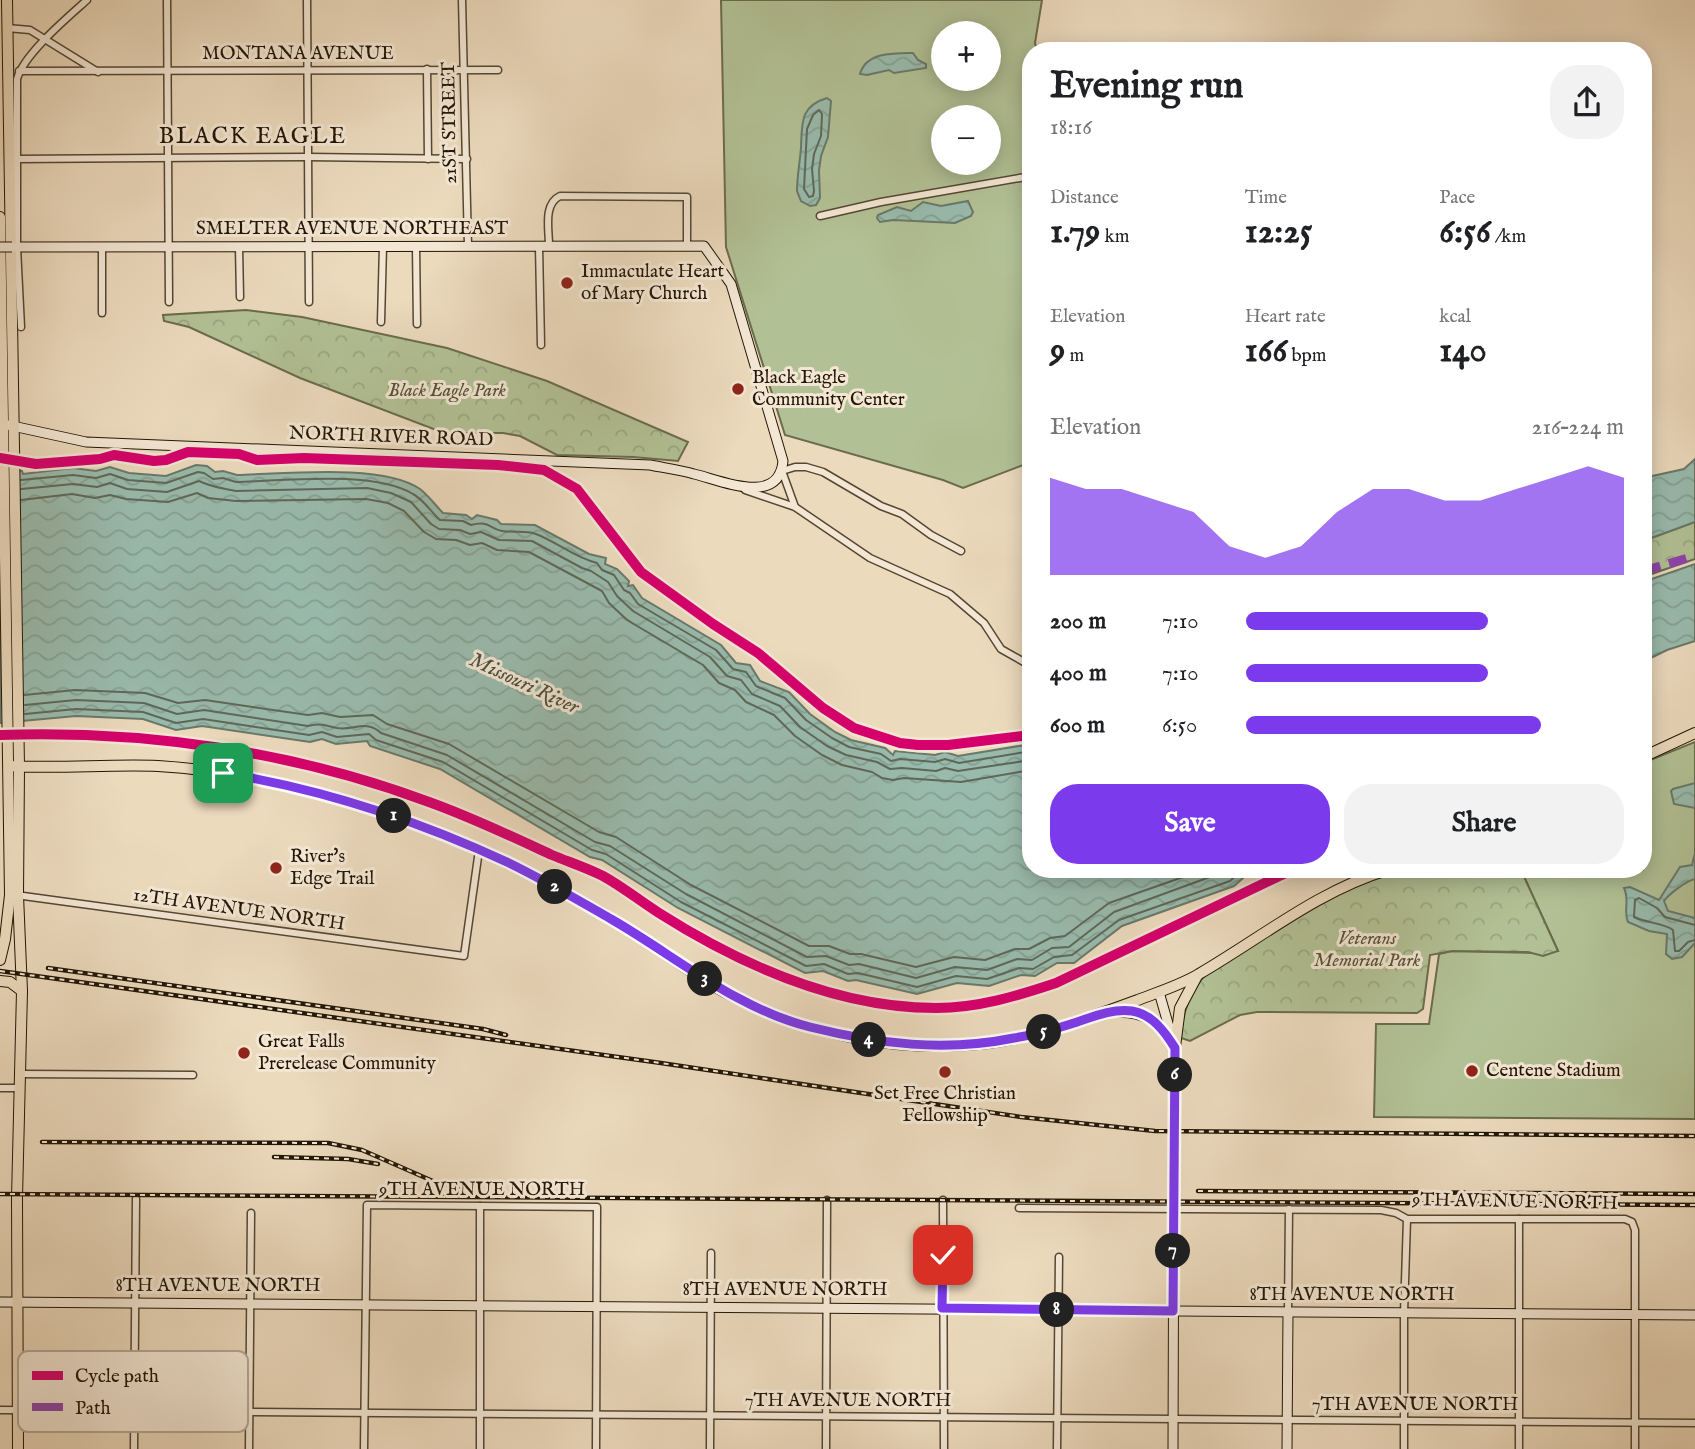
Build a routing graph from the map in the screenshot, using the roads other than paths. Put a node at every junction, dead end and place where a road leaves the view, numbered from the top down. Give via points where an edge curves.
1 (7, 0) edge
2 (87, 0) edge
3 (167, 0) edge
4 (307, 0) edge
5 (462, 0) edge
6 (4, 28) edge
7 (46, 39) junction
8 (308, 69) junction
9 (427, 69) junction
10 (498, 70) dead end
11 (19, 71) junction
12 (167, 71) junction
13 (465, 71) junction
14 (100, 72) junction
15 (308, 157) junction
16 (169, 158) junction
17 (16, 159) junction
18 (428, 159) junction
19 (467, 159) junction
20 (1022, 178) edge
21 (820, 216) dead end
22 (0, 218) edge
23 (309, 246) junction
24 (383, 246) junction
25 (416, 246) junction
26 (468, 246) junction
27 (544, 246) junction
28 (687, 246) junction
29 (0, 247) edge
30 (14, 247) junction
31 (102, 247) junction
32 (169, 247) junction
33 (239, 247) junction
34 (240, 297) dead end
35 (170, 302) dead end
36 (309, 302) dead end
37 (102, 313) dead end
38 (381, 322) dead end
39 (417, 324) dead end
40 (21, 327) dead end
41 (541, 345) dead end
42 (6, 425) edge
43 (780, 475) junction
44 (734, 486) junction
45 (795, 507) junction
46 (961, 551) dead end
47 (1022, 661) edge
48 (1695, 733) edge
49 (1652, 753) edge
50 (10, 766) edge
51 (479, 850) junction
52 (1367, 878) edge
53 (14, 895) junction
54 (0, 960) edge
55 (1198, 975) junction
56 (0, 981) edge
57 (22, 991) junction
58 (1159, 992) junction
59 (1104, 1013) junction
60 (1175, 1048) junction
61 (20, 1074) junction
62 (193, 1075) dead end
63 (0, 1088) edge
64 (19, 1088) junction
65 (136, 1199) dead end
66 (827, 1199) dead end
67 (943, 1200) dead end
68 (480, 1206) junction
69 (1020, 1208) dead end
70 (1173, 1208) junction
71 (1289, 1209) junction
72 (251, 1213) dead end
73 (1407, 1220) junction
74 (1520, 1220) junction
75 (711, 1253) dead end
76 (1059, 1256) dead end
77 (0, 1302) edge
78 (19, 1302) junction
79 (134, 1303) junction
80 (249, 1303) junction
81 (364, 1305) junction
82 (481, 1305) junction
83 (710, 1306) junction
84 (596, 1307) junction
85 (828, 1307) junction
86 (942, 1308) junction
87 (1058, 1310) junction
88 (1173, 1311) junction
89 (1288, 1312) junction
90 (1404, 1313) junction
91 (1520, 1314) junction
92 (1635, 1315) junction
93 (1695, 1315) edge
94 (19, 1351) edge
95 (134, 1351) edge
96 (0, 1410) edge
97 (18, 1411) joint
98 (249, 1412) junction
99 (364, 1412) junction
100 (480, 1413) junction
101 (596, 1415) junction
102 (710, 1416) junction
103 (827, 1416) junction
104 (944, 1417) junction
105 (1058, 1417) junction
106 (1172, 1419) junction
107 (1287, 1420) junction
108 (1404, 1421) junction
109 (1518, 1421) junction
110 (1635, 1423) junction
111 (1695, 1423) edge
112 (18, 1449) edge
113 (249, 1449) edge
114 (364, 1449) edge
115 (480, 1449) edge
116 (596, 1449) edge
117 (710, 1449) edge
118 (826, 1449) edge
119 (944, 1449) edge
120 (1058, 1449) edge
121 (1173, 1449) edge
122 (1287, 1449) edge
123 (1404, 1449) edge
124 (1518, 1449) edge
125 (1635, 1449) edge

1 - 6 main road
2 - 7 street
3 - 12 street
4 - 8 street
5 - 13 street, 21ST STREET
6 - 7 street via 30,30
6 - 42 main road
7 - 11 street
7 - 14 street
8 - 9 street, MONTANA AVENUE
8 - 12 street, MONTANA AVENUE
8 - 15 street
9 - 13 street, MONTANA AVENUE
9 - 18 street
10 - 13 street, MONTANA AVENUE
11 - 14 street, MONTANA AVENUE
11 - 17 street
12 - 14 street, MONTANA AVENUE
12 - 16 street
13 - 19 street, 21ST STREET
15 - 16 street
15 - 18 street
15 - 23 street
16 - 17 street
16 - 32 street
17 - 30 street
18 - 19 street
19 - 26 street, 21ST STREET
20 - 21 street
22 - 42 main road
23 - 24 street, SMELTER AVENUE NORTHEAST
23 - 33 street, SMELTER AVENUE NORTHEAST
23 - 36 street
24 - 25 street, SMELTER AVENUE NORTHEAST
24 - 38 street
25 - 26 street, SMELTER AVENUE NORTHEAST
25 - 39 street
26 - 27 street, SMELTER AVENUE NORTHEAST
27 - 28 street, SMELTER AVENUE NORTHEAST
27 - 28 street via 549,205 560,196 687,197
27 - 41 street
28 - 43 street, SMELTER AVENUE NORTHEAST via 704,246 731,284 783,461
29 - 30 street, SMELTER AVENUE NORTHEAST, bridge
30 - 31 street, SMELTER AVENUE NORTHEAST
30 - 40 street
31 - 32 street, SMELTER AVENUE NORTHEAST
31 - 37 street
32 - 33 street, SMELTER AVENUE NORTHEAST
32 - 35 street
33 - 34 street
42 - 44 street, NORTH RIVER ROAD via 86,442 650,465
42 - 50 main road via 14,746
43 - 44 street, NORTH RIVER ROAD via 765,486
43 - 45 street
43 - 46 street via 795,467 823,472
44 - 45 street, NORTH RIVER ROAD
45 - 47 street, NORTH RIVER ROAD via 870,558 950,594 984,623 1001,649
48 - 49 main road
50 - 51 main road via 157,766 248,777 377,811
50 - 53 main road
51 - 53 street, 12TH AVENUE NORTH via 464,956
51 - 59 main road via 619,924 724,991 805,1026 872,1041 961,1045 1034,1034
52 - 55 main road via 1328,894
53 - 54 main road
53 - 57 main road
55 - 58 main road
55 - 60 main road via 1180,1008
56 - 57 main road
57 - 61 main road
58 - 59 main road
58 - 60 street
59 - 60 main road via 1142,1014 1163,1030
60 - 70 street, bridge
61 - 62 street
61 - 64 main road
63 - 64 street
64 - 78 main road
65 - 79 street
66 - 85 street
67 - 86 street
68 - 81 street, 9TH AVENUE NORTH via 367,1205
68 - 82 street
68 - 84 street, 9TH AVENUE NORTH via 597,1207
69 - 70 street, 9TH AVENUE NORTH
70 - 71 street, 9TH AVENUE NORTH
70 - 88 street
71 - 73 street, 9TH AVENUE NORTH via 1381,1210
71 - 89 street
72 - 80 street
73 - 74 street, 9TH AVENUE NORTH
73 - 90 street
74 - 91 street
74 - 92 street, 9TH AVENUE NORTH via 1632,1222
75 - 83 street
76 - 87 street
77 - 78 street, 8TH AVENUE NORTH
78 - 79 street, 8TH AVENUE NORTH
78 - 94 main road
79 - 80 street, 8TH AVENUE NORTH
79 - 95 street
80 - 81 street, 8TH AVENUE NORTH
80 - 98 street
81 - 82 street, 8TH AVENUE NORTH
81 - 99 street
82 - 84 street, 8TH AVENUE NORTH
82 - 100 street
83 - 84 street, 8TH AVENUE NORTH
83 - 85 street, 8TH AVENUE NORTH
83 - 102 street
84 - 101 street
85 - 86 street, 8TH AVENUE NORTH
85 - 103 street
86 - 87 street, 8TH AVENUE NORTH
86 - 104 street
87 - 88 street, 8TH AVENUE NORTH
87 - 105 street
88 - 89 street, 8TH AVENUE NORTH
88 - 106 street
89 - 90 street, 8TH AVENUE NORTH
89 - 107 street
90 - 91 street, 8TH AVENUE NORTH
90 - 108 street
91 - 92 street, 8TH AVENUE NORTH
91 - 109 street
92 - 93 street, 8TH AVENUE NORTH
92 - 110 street
96 - 97 street, 7TH AVENUE NORTH
97 - 112 main road
98 - 99 street, 7TH AVENUE NORTH
98 - 113 street
99 - 100 street, 7TH AVENUE NORTH
99 - 114 street
100 - 101 street, 7TH AVENUE NORTH
100 - 115 street
101 - 102 street, 7TH AVENUE NORTH
101 - 116 street
102 - 103 street, 7TH AVENUE NORTH
102 - 117 street
103 - 104 street, 7TH AVENUE NORTH
103 - 118 street
104 - 105 street, 7TH AVENUE NORTH
104 - 119 street
105 - 106 street, 7TH AVENUE NORTH
105 - 120 street
106 - 107 street, 7TH AVENUE NORTH
106 - 121 street
107 - 108 street, 7TH AVENUE NORTH
107 - 122 street
108 - 109 street, 7TH AVENUE NORTH
108 - 123 street
109 - 110 street, 7TH AVENUE NORTH
109 - 124 street
110 - 111 street, 7TH AVENUE NORTH
110 - 125 street

